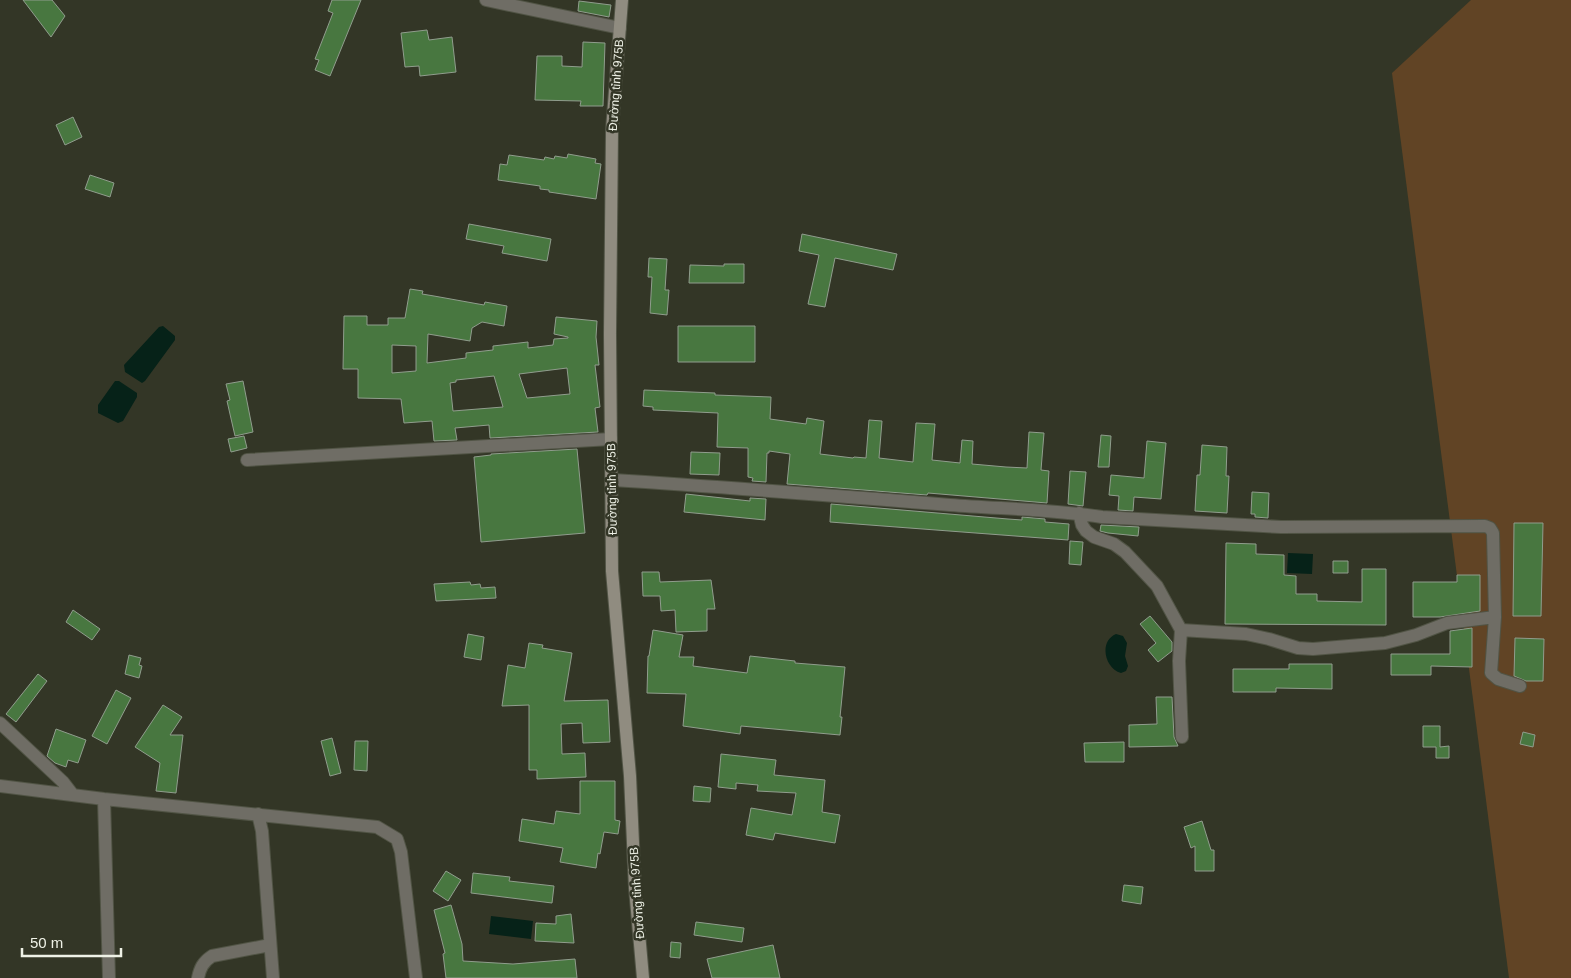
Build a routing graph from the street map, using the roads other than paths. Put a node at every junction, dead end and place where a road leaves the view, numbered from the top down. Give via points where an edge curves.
1 (486, 0) edge
2 (622, 0) edge
3 (620, 28) junction
4 (611, 438) junction
5 (247, 460) dead end
6 (612, 480) junction
7 (1080, 513) junction
8 (1495, 617) junction
9 (1181, 630) junction
10 (1520, 686) dead end
11 (0, 723) edge
12 (1182, 736) dead end
13 (0, 786) edge
14 (72, 795) junction
15 (104, 799) junction
16 (258, 814) junction
17 (270, 945) junction
18 (109, 978) edge
19 (198, 978) edge
20 (273, 978) edge
21 (416, 978) edge
22 (643, 978) edge

1 - 3 street
2 - 3 main road, Đường tỉnh 975B
3 - 4 main road, Đường tỉnh 975B via 612,130
4 - 5 street
4 - 6 main road, Đường tỉnh 975B
6 - 7 street
6 - 22 main road, Đường tỉnh 975B via 612,571
7 - 8 street via 1281,527 1485,526 1492,533
7 - 9 street via 1086,531 1125,552 1157,586
8 - 9 street via 1447,623 1385,643 1313,649 1246,634
8 - 10 street via 1491,673 1498,679
9 - 12 street
11 - 14 street via 63,782
13 - 14 street
14 - 15 street
15 - 16 street
15 - 18 street
16 - 17 street
16 - 21 street via 377,827 396,839 401,852
17 - 19 street via 212,956 204,961
17 - 20 street

